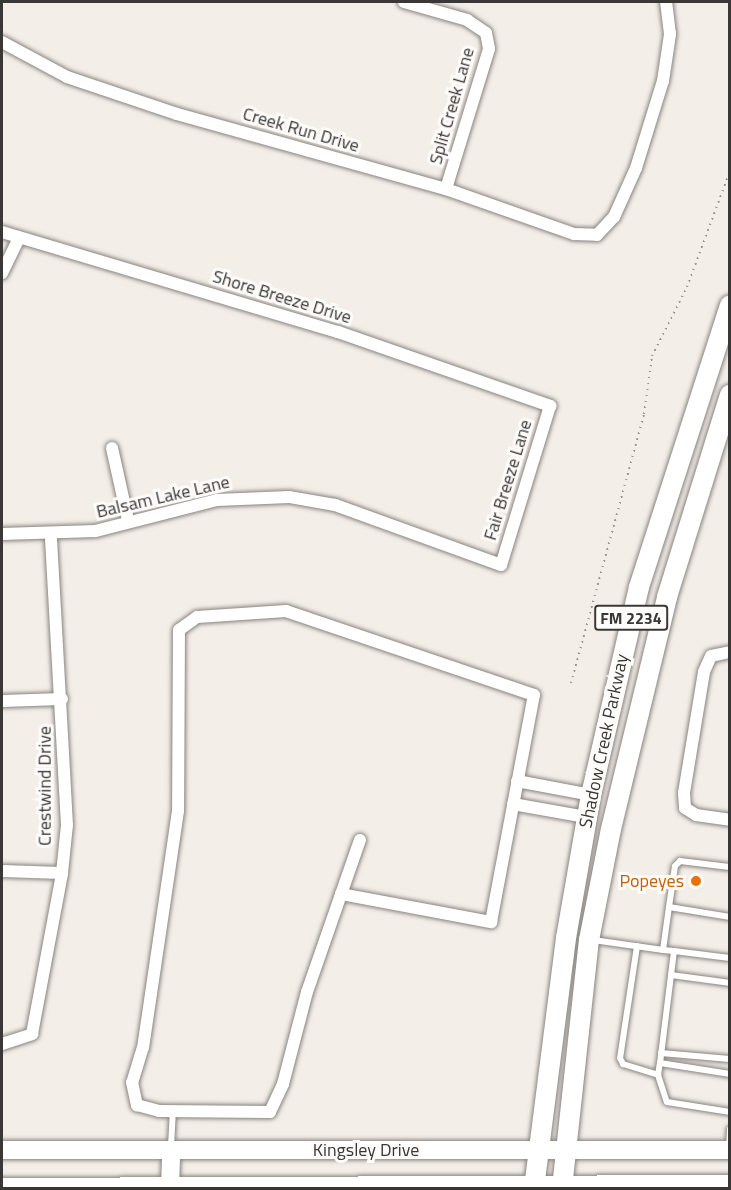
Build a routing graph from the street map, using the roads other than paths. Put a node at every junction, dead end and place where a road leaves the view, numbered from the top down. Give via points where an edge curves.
1 (405, 2) edge
2 (666, 2) edge
3 (2, 42) edge
4 (446, 189) junction
5 (2, 232) edge
6 (18, 238) junction
7 (2, 273) edge
8 (729, 305) edge
9 (729, 395) edge
10 (550, 406) joint
11 (112, 448) dead end
12 (128, 520) junction
13 (2, 534) edge
14 (51, 536) junction
15 (501, 564) joint
16 (729, 652) edge
17 (62, 699) junction
18 (2, 701) edge
19 (517, 781) junction
20 (591, 795) junction
21 (513, 804) junction
22 (586, 817) junction
23 (729, 820) edge
24 (360, 840) dead end
25 (729, 867) edge
26 (2, 871) edge
27 (62, 873) junction
28 (341, 894) junction
29 (669, 907) junction
30 (729, 917) edge
31 (589, 940) junction
32 (637, 946) junction
33 (663, 950) junction
34 (674, 951) junction
35 (729, 958) edge
36 (671, 975) junction
37 (729, 984) edge
38 (2, 1044) edge
39 (661, 1053) junction
40 (729, 1059) edge
41 (660, 1063) junction
42 (729, 1074) edge
43 (658, 1076) junction
44 (173, 1112) junction
45 (729, 1112) edge
46 (729, 1129) edge
47 (2, 1150) edge
48 (171, 1150) junction
49 (538, 1150) junction
50 (565, 1150) junction
51 (729, 1150) edge
52 (729, 1184) edge
53 (2, 1187) edge
54 (315, 1187) edge
55 (170, 1188) edge
56 (534, 1188) edge
57 (562, 1188) edge

1 - 4 street, Split Creek Lane via 467,20 486,33 489,49
2 - 4 street, Creek Run Drive via 670,34 663,81 636,168 614,217 597,235 574,234
3 - 4 street, Creek Run Drive via 67,77 177,114
5 - 6 street, Shore Breeze Drive
6 - 7 street
6 - 10 street, Shore Breeze Drive via 338,332
8 - 20 main road, Shadow Creek Parkway / FM 2234 via 639,587
9 - 31 main road, Shadow Creek Parkway / FM 2234 via 667,597
10 - 15 street, Fair Breeze Lane
11 - 12 street
12 - 14 street, Balsam Lake Lane
12 - 15 street, Balsam Lake Lane via 217,500 289,497 335,505
13 - 14 street, Balsam Lake Lane
14 - 17 street, Crestwind Drive
16 - 23 street via 711,656 705,672 684,793 685,808 696,815
17 - 18 street
17 - 27 street, Crestwind Drive via 67,825
19 - 20 street
19 - 21 street
19 - 44 street via 534,695 286,611 197,617 179,630 178,811 132,1095 137,1105
20 - 22 main road, Shadow Creek Parkway / FM 2234
21 - 22 street
21 - 28 street via 491,922
22 - 49 main road, Shadow Creek Parkway / FM 2234
24 - 28 street
25 - 29 lane via 689,861 675,866
26 - 27 street
27 - 38 street, Crestwind Drive via 32,1034
28 - 44 street via 270,1112
29 - 30 lane
29 - 33 lane
31 - 32 lane
31 - 50 main road, Shadow Creek Parkway / FM 2234
32 - 33 lane
32 - 43 lane via 620,1058 623,1064
33 - 34 lane
34 - 35 lane
34 - 36 lane
36 - 37 lane
36 - 39 lane
39 - 40 lane
39 - 41 lane
41 - 42 lane
41 - 43 lane
43 - 45 lane via 667,1102
44 - 48 lane
46 - 51 lane
47 - 48 main road, Kingsley Drive
48 - 49 main road, Kingsley Drive
48 - 55 main road
49 - 50 main road, Kingsley Drive
49 - 56 main road, Shadow Creek Parkway / FM 2234
50 - 51 main road, Kingsley Drive
50 - 57 main road, Shadow Creek Parkway / FM 2234
52 - 57 main road, Kingsley Drive
53 - 55 main road, Kingsley Drive
54 - 55 main road, Kingsley Drive
54 - 56 main road, Kingsley Drive
56 - 57 main road, Kingsley Drive

